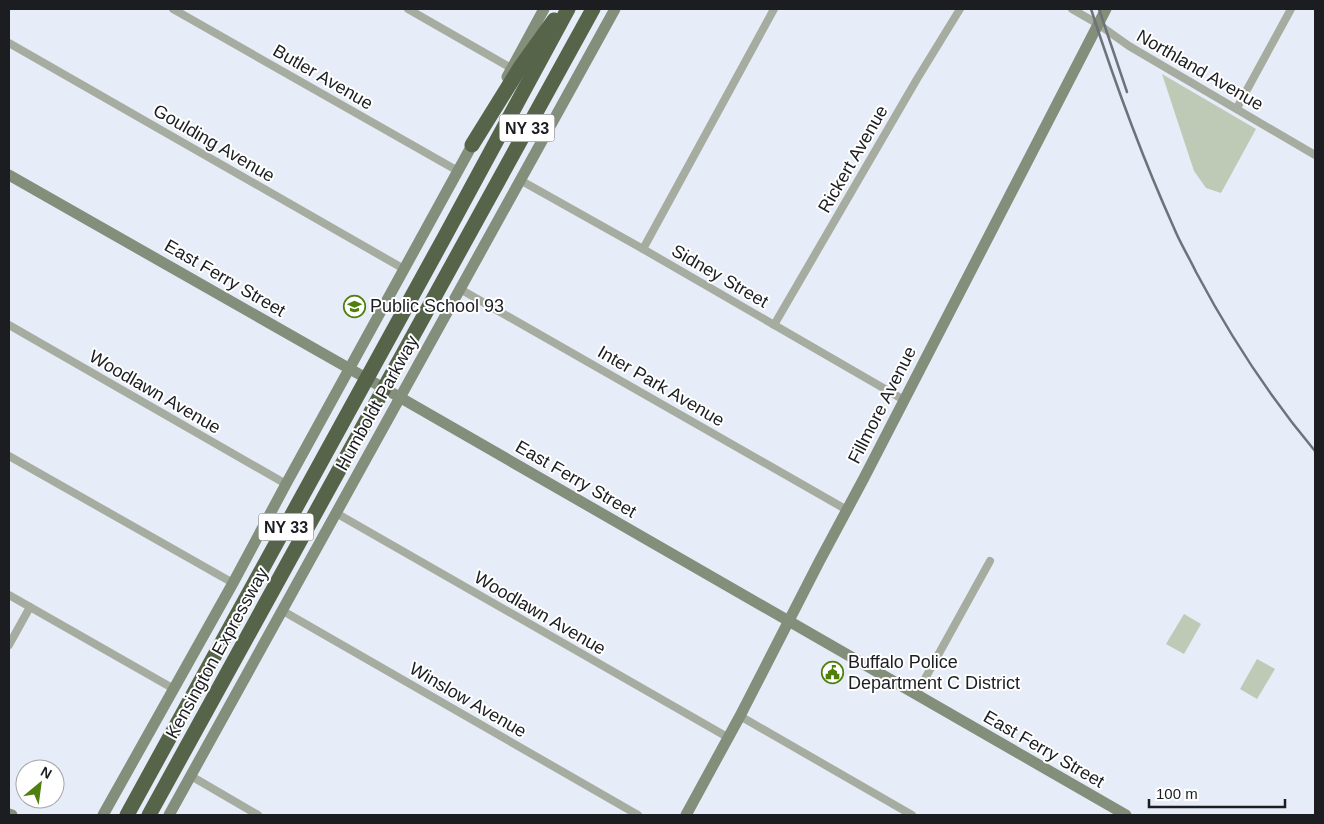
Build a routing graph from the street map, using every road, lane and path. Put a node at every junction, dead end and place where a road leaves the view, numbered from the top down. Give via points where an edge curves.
1 (173, 9) edge
2 (408, 9) edge
3 (544, 9) edge
4 (562, 9) edge
5 (568, 9) edge
6 (593, 9) edge
7 (615, 9) edge
8 (774, 9) edge
9 (960, 9) edge
10 (1072, 9) edge
11 (1106, 9) edge
12 (1291, 9) edge
13 (1098, 24) junction
14 (9, 43) edge
15 (512, 68) junction
16 (1237, 108) junction
17 (472, 145) junction
18 (1315, 155) edge
19 (458, 171) junction
20 (9, 174) edge
21 (520, 180) junction
22 (643, 249) junction
23 (404, 269) junction
24 (460, 288) junction
25 (9, 325) edge
26 (774, 325) junction
27 (352, 370) junction
28 (397, 396) junction
29 (904, 400) junction
30 (9, 456) edge
31 (286, 484) junction
32 (846, 510) junction
33 (336, 513) junction
34 (990, 561) dead end
35 (233, 583) junction
36 (9, 595) edge
37 (30, 607) junction
38 (282, 611) junction
39 (790, 621) junction
40 (9, 645) edge
41 (174, 690) junction
42 (916, 695) junction
43 (740, 716) junction
44 (729, 738) junction
45 (190, 776) junction
46 (102, 815) edge
47 (127, 815) edge
48 (149, 815) edge
49 (169, 815) edge
50 (258, 815) edge
51 (638, 815) edge
52 (686, 815) edge
53 (912, 815) edge
54 (1126, 815) edge

1 - 19 street, Butler Avenue
2 - 15 street
3 - 15 street
4 - 17 highway via 521,66
5 - 47 highway, Kensington Expressway / NY 33
6 - 48 highway, Kensington Expressway / NY 33
7 - 21 street, Humboldt Parkway
8 - 22 street
9 - 26 street, Rickert Avenue
10 - 13 street, Northland Avenue
11 - 13 street, Fillmore Avenue
12 - 16 street
13 - 16 street, Northland Avenue via 1129,46
13 - 29 street, Fillmore Avenue
14 - 23 street, Goulding Avenue
15 - 17 street
16 - 18 street, Northland Avenue
17 - 19 street
19 - 23 street
20 - 27 street, East Ferry Street
21 - 22 street, Sidney Street
21 - 24 street, Humboldt Parkway
22 - 26 street, Sidney Street
23 - 27 street
24 - 28 street, Humboldt Parkway
24 - 32 street, Inter Park Avenue
25 - 31 street, Woodlawn Avenue
26 - 29 street, Sidney Street
27 - 28 street, East Ferry Street
27 - 31 street
28 - 33 street, Humboldt Parkway
28 - 39 street, East Ferry Street
29 - 32 street, Fillmore Avenue
30 - 35 street
31 - 35 street
32 - 39 street, Fillmore Avenue
33 - 38 street, Humboldt Parkway
33 - 44 street, Woodlawn Avenue
34 - 42 street
35 - 41 street
36 - 37 street
37 - 40 street
37 - 41 street
38 - 45 street, Humboldt Parkway
38 - 51 street, Winslow Avenue
39 - 42 street, East Ferry Street
39 - 43 street, Fillmore Avenue
41 - 46 street
42 - 54 street, East Ferry Street
43 - 44 street, Fillmore Avenue
43 - 53 street
44 - 52 street, Fillmore Avenue
45 - 49 street, Humboldt Parkway
45 - 50 street

